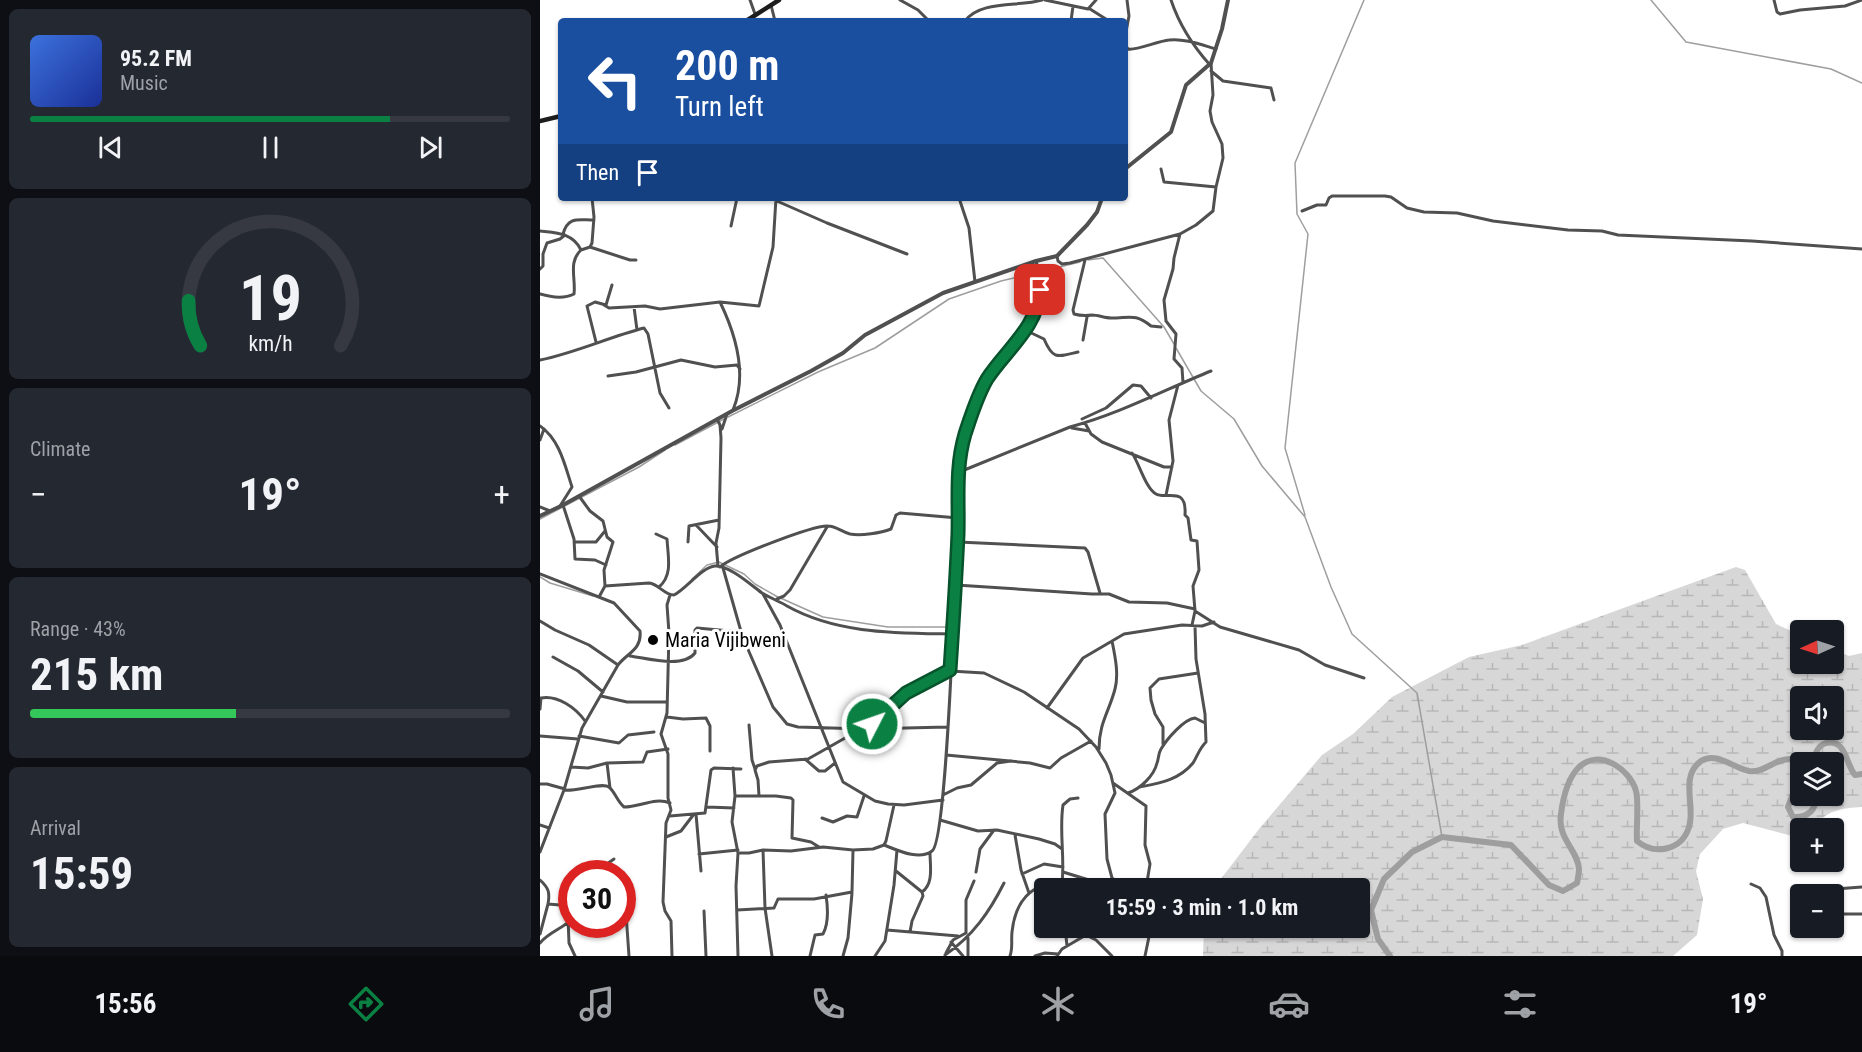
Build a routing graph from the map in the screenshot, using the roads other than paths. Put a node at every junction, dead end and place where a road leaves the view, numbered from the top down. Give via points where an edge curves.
1 (750, 0) edge
2 (779, 0) edge
3 (900, 0) edge
4 (1043, 0) edge
5 (1096, 0) edge
6 (1126, 0) edge
7 (1172, 0) edge
8 (1228, 0) edge
9 (1774, 0) edge
10 (1862, 0) edge
11 (771, 5) junction
12 (1073, 6) junction
13 (1090, 9) junction
14 (756, 15) junction
15 (751, 18) edge
16 (774, 18) edge
17 (926, 18) edge
18 (968, 18) edge
19 (1071, 18) edge
20 (1104, 18) edge
21 (1128, 18) edge
22 (1193, 43) junction
23 (1128, 48) edge
24 (1216, 49) junction
25 (1210, 64) junction
26 (1211, 71) junction
27 (1274, 100) dead end
28 (558, 117) edge
29 (540, 121) edge
30 (1128, 167) edge
31 (1161, 169) dead end
32 (1216, 187) junction
33 (592, 201) edge
34 (736, 201) edge
35 (776, 201) edge
36 (780, 201) edge
37 (960, 201) edge
38 (1101, 201) edge
39 (1302, 211) dead end
40 (594, 220) junction
41 (731, 226) dead end
42 (540, 231) edge
43 (564, 234) junction
44 (1180, 234) junction
45 (590, 247) junction
46 (1862, 249) edge
47 (582, 250) junction
48 (542, 254) edge
49 (907, 254) dead end
50 (1057, 256) junction
51 (636, 260) dead end
52 (1085, 260) junction
53 (1036, 261) junction
54 (540, 269) edge
55 (975, 282) junction
56 (612, 285) dead end
57 (540, 294) edge
58 (720, 302) junction
59 (604, 305) junction
60 (634, 307) junction
61 (1087, 317) junction
62 (1161, 327) dead end
63 (637, 330) junction
64 (1025, 330) junction
65 (1083, 340) dead end
66 (596, 342) junction
67 (1078, 352) dead end
68 (540, 360) edge
69 (655, 367) junction
70 (740, 369) junction
71 (1211, 371) dead end
72 (608, 376) dead end
73 (1180, 384) junction
74 (1150, 398) junction
75 (669, 408) dead end
76 (732, 411) junction
77 (727, 414) junction
78 (1082, 419) dead end
79 (717, 420) junction
80 (1085, 423) junction
81 (542, 428) edge
82 (1067, 428) junction
83 (721, 431) junction
84 (1089, 431) junction
85 (540, 440) edge
86 (1132, 453) junction
87 (1172, 466) junction
88 (957, 473) junction
89 (1166, 495) junction
90 (579, 496) junction
91 (561, 506) junction
92 (540, 507) edge
93 (550, 511) junction
94 (540, 516) edge
95 (958, 518) junction
96 (719, 520) junction
97 (696, 525) junction
98 (828, 526) junction
99 (605, 531) junction
100 (656, 534) dead end
101 (574, 542) junction
102 (687, 542) dead end
103 (957, 542) junction
104 (717, 547) junction
105 (606, 565) junction
106 (720, 567) junction
107 (540, 574) edge
108 (956, 585) junction
109 (604, 586) junction
110 (659, 587) junction
111 (763, 593) junction
112 (1100, 593) junction
113 (786, 594) junction
114 (670, 595) junction
115 (599, 597) junction
116 (776, 600) junction
117 (784, 604) junction
118 (1195, 610) junction
119 (540, 621) edge
120 (1214, 622) junction
121 (1193, 625) junction
122 (741, 632) junction
123 (952, 634) junction
124 (1112, 640) junction
125 (630, 656) junction
126 (553, 657) dead end
127 (668, 661) junction
128 (618, 665) junction
129 (950, 670) junction
130 (1198, 673) junction
131 (1364, 678) dead end
132 (603, 692) junction
133 (601, 696) junction
134 (668, 702) junction
135 (1047, 708) junction
136 (540, 709) edge
137 (1204, 710) junction
138 (667, 717) junction
139 (1196, 718) junction
140 (585, 721) junction
141 (1205, 723) junction
142 (749, 725) dead end
143 (820, 727) junction
144 (947, 727) junction
145 (864, 728) junction
146 (654, 732) dead end
147 (540, 736) edge
148 (578, 738) junction
149 (1091, 741) junction
150 (1163, 746) junction
151 (828, 747) junction
152 (668, 749) junction
153 (710, 751) dead end
154 (1099, 751) junction
155 (946, 755) junction
156 (805, 759) junction
157 (1012, 761) junction
158 (607, 763) junction
159 (834, 763) junction
160 (570, 767) junction
161 (733, 768) junction
162 (741, 769) dead end
163 (755, 769) junction
164 (1113, 783) junction
165 (540, 784) edge
166 (1140, 787) junction
167 (610, 788) junction
168 (564, 790) junction
169 (1128, 792) junction
170 (865, 795) junction
171 (735, 796) junction
172 (759, 796) junction
173 (943, 797) junction
174 (1078, 798) dead end
175 (670, 802) junction
176 (894, 805) junction
177 (707, 807) junction
178 (734, 808) junction
179 (695, 814) junction
180 (670, 816) junction
181 (822, 818) dead end
182 (940, 820) junction
183 (540, 825) edge
184 (549, 828) junction
185 (994, 830) junction
186 (1015, 835) junction
187 (666, 837) junction
188 (884, 845) junction
189 (819, 847) junction
190 (897, 849) junction
191 (1062, 849) junction
192 (763, 850) junction
193 (853, 850) junction
194 (738, 851) junction
195 (540, 852) edge
196 (930, 853) junction
197 (699, 854) junction
198 (1063, 867) junction
199 (896, 870) junction
200 (701, 872) dead end
201 (976, 872) dead end
202 (1063, 872) junction
203 (1022, 874) junction
204 (1062, 878) edge
205 (1082, 878) edge
206 (1113, 878) edge
207 (1148, 878) edge
208 (540, 880) edge
209 (974, 881) dead end
210 (1004, 883) dead end
211 (1751, 884) dead end
212 (1862, 887) edge
213 (1844, 888) edge
214 (1034, 891) edge
215 (852, 892) junction
216 (922, 892) junction
217 (1029, 893) junction
218 (826, 895) junction
219 (548, 904) junction
220 (558, 905) edge
221 (765, 908) junction
222 (736, 910) junction
223 (704, 911) dead end
224 (1844, 914) edge
225 (1862, 914) edge
226 (558, 928) edge
227 (887, 930) junction
228 (910, 932) junction
229 (540, 934) edge
230 (967, 935) junction
231 (958, 936) junction
232 (569, 938) edge
233 (628, 938) edge
234 (1066, 938) edge
235 (1149, 938) edge
236 (951, 942) junction
237 (540, 943) edge
238 (1067, 946) junction
239 (957, 947) junction
240 (945, 955) edge
241 (1058, 955) edge
242 (575, 956) edge
243 (629, 956) edge
244 (672, 956) edge
245 (706, 956) edge
246 (738, 956) edge
247 (772, 956) edge
248 (810, 956) edge
249 (843, 956) edge
250 (874, 956) edge
251 (963, 956) edge
252 (968, 956) edge
253 (1010, 956) edge
254 (1035, 956) edge
255 (1112, 956) edge
256 (1145, 956) edge
257 (1782, 956) edge

1 - 14 street
2 - 11 main road
3 - 17 street
4 - 12 street
4 - 18 street via 986,8
5 - 13 street
6 - 21 street
7 - 22 street
8 - 24 street
9 - 10 street via 1781,14 1845,6
11 - 14 main road
11 - 16 street
12 - 13 street
12 - 19 street
13 - 20 street
14 - 15 main road
22 - 23 street via 1168,40 1131,50
22 - 24 street
22 - 25 street
24 - 25 street
25 - 26 street
25 - 30 street via 1186,85 1171,132
26 - 27 street via 1223,81 1271,88
26 - 32 street via 1211,117 1223,158
28 - 29 main road
31 - 32 street via 1164,182
32 - 44 street via 1213,211
33 - 40 street
34 - 41 street
35 - 58 street via 773,247 759,306
36 - 49 street
37 - 55 street via 969,228
38 - 50 street via 1088,225
39 - 46 street via 1317,204 1326,205 1329,198 1337,195 1385,196 1424,212 1457,213 1568,230
40 - 43 street via 570,222 565,225
40 - 45 street
42 - 43 street
43 - 47 street via 577,241
43 - 48 street via 561,239 547,243
44 - 52 street
44 - 73 street via 1164,305 1166,321 1176,334 1174,359 1182,368
45 - 47 street
45 - 51 street
47 - 57 street via 573,264 574,294
48 - 54 street
50 - 52 street via 1062,264
50 - 53 street
52 - 61 street via 1073,311
53 - 55 street
53 - 64 street via 1040,273 1039,299
55 - 76 street via 943,292 865,335 843,353
56 - 59 street
58 - 60 street via 660,309
58 - 70 street via 731,324
59 - 60 street
59 - 66 street via 595,302 587,306
60 - 63 street
61 - 62 street via 1132,316
61 - 65 street
63 - 66 street
63 - 69 street via 644,328 647,332
64 - 67 street via 1044,339 1054,355
64 - 88 street via 982,391 965,436
66 - 68 street
69 - 70 street via 683,360 716,367 736,365
69 - 72 street
69 - 75 street via 661,395
70 - 76 street
71 - 73 street
73 - 74 street
73 - 87 street via 1169,420
74 - 78 street via 1142,386 1133,384 1099,413
74 - 80 street
76 - 77 street
77 - 79 street
77 - 83 street
79 - 83 street
79 - 90 street
80 - 82 street
80 - 84 street
81 - 85 street
81 - 91 street via 558,447 572,487
82 - 84 street
82 - 88 street
83 - 96 street
84 - 86 street via 1102,442
86 - 87 street via 1164,467
86 - 89 street via 1151,489
87 - 89 street
88 - 95 street
89 - 118 street via 1173,494 1183,502 1191,540 1197,542
90 - 91 street
90 - 99 street via 603,521
91 - 93 street
91 - 101 street via 566,511
92 - 93 street
93 - 94 street
95 - 98 street via 900,513 889,530 862,534
95 - 103 street
96 - 97 street
96 - 104 street
97 - 102 street via 688,527
97 - 104 street
98 - 106 street via 798,532
98 - 113 street
99 - 101 street via 596,542
99 - 105 street via 613,543
100 - 110 street via 667,539 669,563 667,578
101 - 105 street via 575,559
103 - 108 street
103 - 112 street via 1085,548
104 - 106 street
105 - 109 street
106 - 111 street
106 - 114 street via 707,569
106 - 122 street
107 - 115 street
108 - 112 street
108 - 123 street
109 - 110 street via 652,583
109 - 115 street
110 - 114 street
111 - 116 street
111 - 143 street via 780,625
112 - 118 street via 1115,594 1129,602 1167,603
113 - 116 street
113 - 117 street
114 - 127 street
115 - 125 street via 614,603 640,631 637,647
116 - 117 street
117 - 123 street via 807,616 864,630
118 - 120 street
118 - 121 street
119 - 128 street via 581,640
120 - 121 street
120 - 131 street via 1299,650 1325,665
121 - 124 street via 1134,631
121 - 130 street
122 - 127 street via 698,628 693,656
122 - 143 street via 780,717 792,726
123 - 129 street
124 - 135 street via 1083,658
124 - 154 street via 1116,687 1100,730
125 - 127 street
125 - 128 street
126 - 132 street
127 - 134 street
128 - 132 street
129 - 135 street via 991,676
129 - 144 street
129 - 145 street via 906,693
130 - 137 street
130 - 150 street via 1159,679 1150,688 1155,714 1163,727
132 - 133 street
133 - 134 street via 627,702
133 - 140 street
134 - 138 street
135 - 149 street
136 - 140 street via 541,698 549,697 574,708
137 - 139 street
137 - 141 street
138 - 152 street via 662,734
138 - 153 street via 706,718 710,726
139 - 141 street
139 - 150 street via 1185,721
140 - 148 street
141 - 166 street via 1206,742 1182,774
142 - 163 street
143 - 145 street
143 - 151 street
144 - 145 street
144 - 155 street
145 - 151 street
146 - 148 street via 628,735 619,742
147 - 148 street
148 - 160 street
149 - 154 street
149 - 157 street via 1061,758 1052,768
150 - 166 street via 1156,767
151 - 156 street
151 - 159 street
152 - 158 street via 647,752 643,762
152 - 175 street
154 - 164 street
155 - 157 street
155 - 173 street
156 - 159 street via 819,771
156 - 163 street via 769,762
157 - 173 street via 997,764 971,785
158 - 160 street
158 - 167 street
159 - 170 street via 843,782
160 - 168 street
161 - 162 street
161 - 171 street
161 - 177 street via 711,770
163 - 172 street
164 - 169 street
164 - 206 street via 1114,796 1105,816 1107,859
165 - 168 street
166 - 169 street
167 - 168 street
167 - 175 street via 624,807 659,800
168 - 184 street
169 - 207 street via 1147,808
170 - 176 street
170 - 181 street via 857,817 847,816 833,822
171 - 172 street
171 - 178 street
172 - 189 street via 791,798 792,838
173 - 176 street
173 - 182 street
174 - 191 street via 1063,805
175 - 180 street
176 - 188 street
177 - 178 street
177 - 179 street via 705,813
178 - 194 street via 732,822
179 - 180 street
179 - 187 street via 681,831
179 - 197 street
180 - 187 street
182 - 185 street via 977,830
182 - 196 street via 937,844
183 - 184 street
184 - 195 street
185 - 186 street
185 - 201 street via 982,846
186 - 191 street via 1049,841
186 - 203 street
187 - 244 street via 663,902 671,921
188 - 190 street
188 - 193 street
189 - 192 street
189 - 193 street
190 - 196 street
190 - 199 street
191 - 198 street
192 - 194 street
192 - 221 street
193 - 215 street
194 - 197 street
194 - 222 street
196 - 216 street via 930,881
197 - 200 street
198 - 202 street
198 - 203 street via 1047,864
199 - 216 street
199 - 227 street
202 - 204 street
202 - 205 street
203 - 217 street
208 - 219 street via 550,894
209 - 230 street via 966,900
210 - 230 street via 991,907
211 - 257 street via 1766,897
212 - 213 street
214 - 217 street
215 - 218 street
215 - 249 street
216 - 228 street
217 - 253 street via 1019,905 1011,932
218 - 221 street via 778,899 775,907
218 - 248 street via 826,932 815,935
219 - 220 street
219 - 229 street
221 - 222 street
221 - 247 street
222 - 246 street
223 - 245 street
224 - 225 street
226 - 237 street
227 - 228 street
227 - 250 street via 883,945
228 - 231 street
230 - 231 street
230 - 239 street
230 - 252 street
231 - 236 street
232 - 242 street
233 - 243 street
234 - 238 street
235 - 256 street
236 - 239 street
236 - 240 street
238 - 241 street
238 - 255 street via 1089,936
239 - 240 street
239 - 251 street
241 - 254 street

